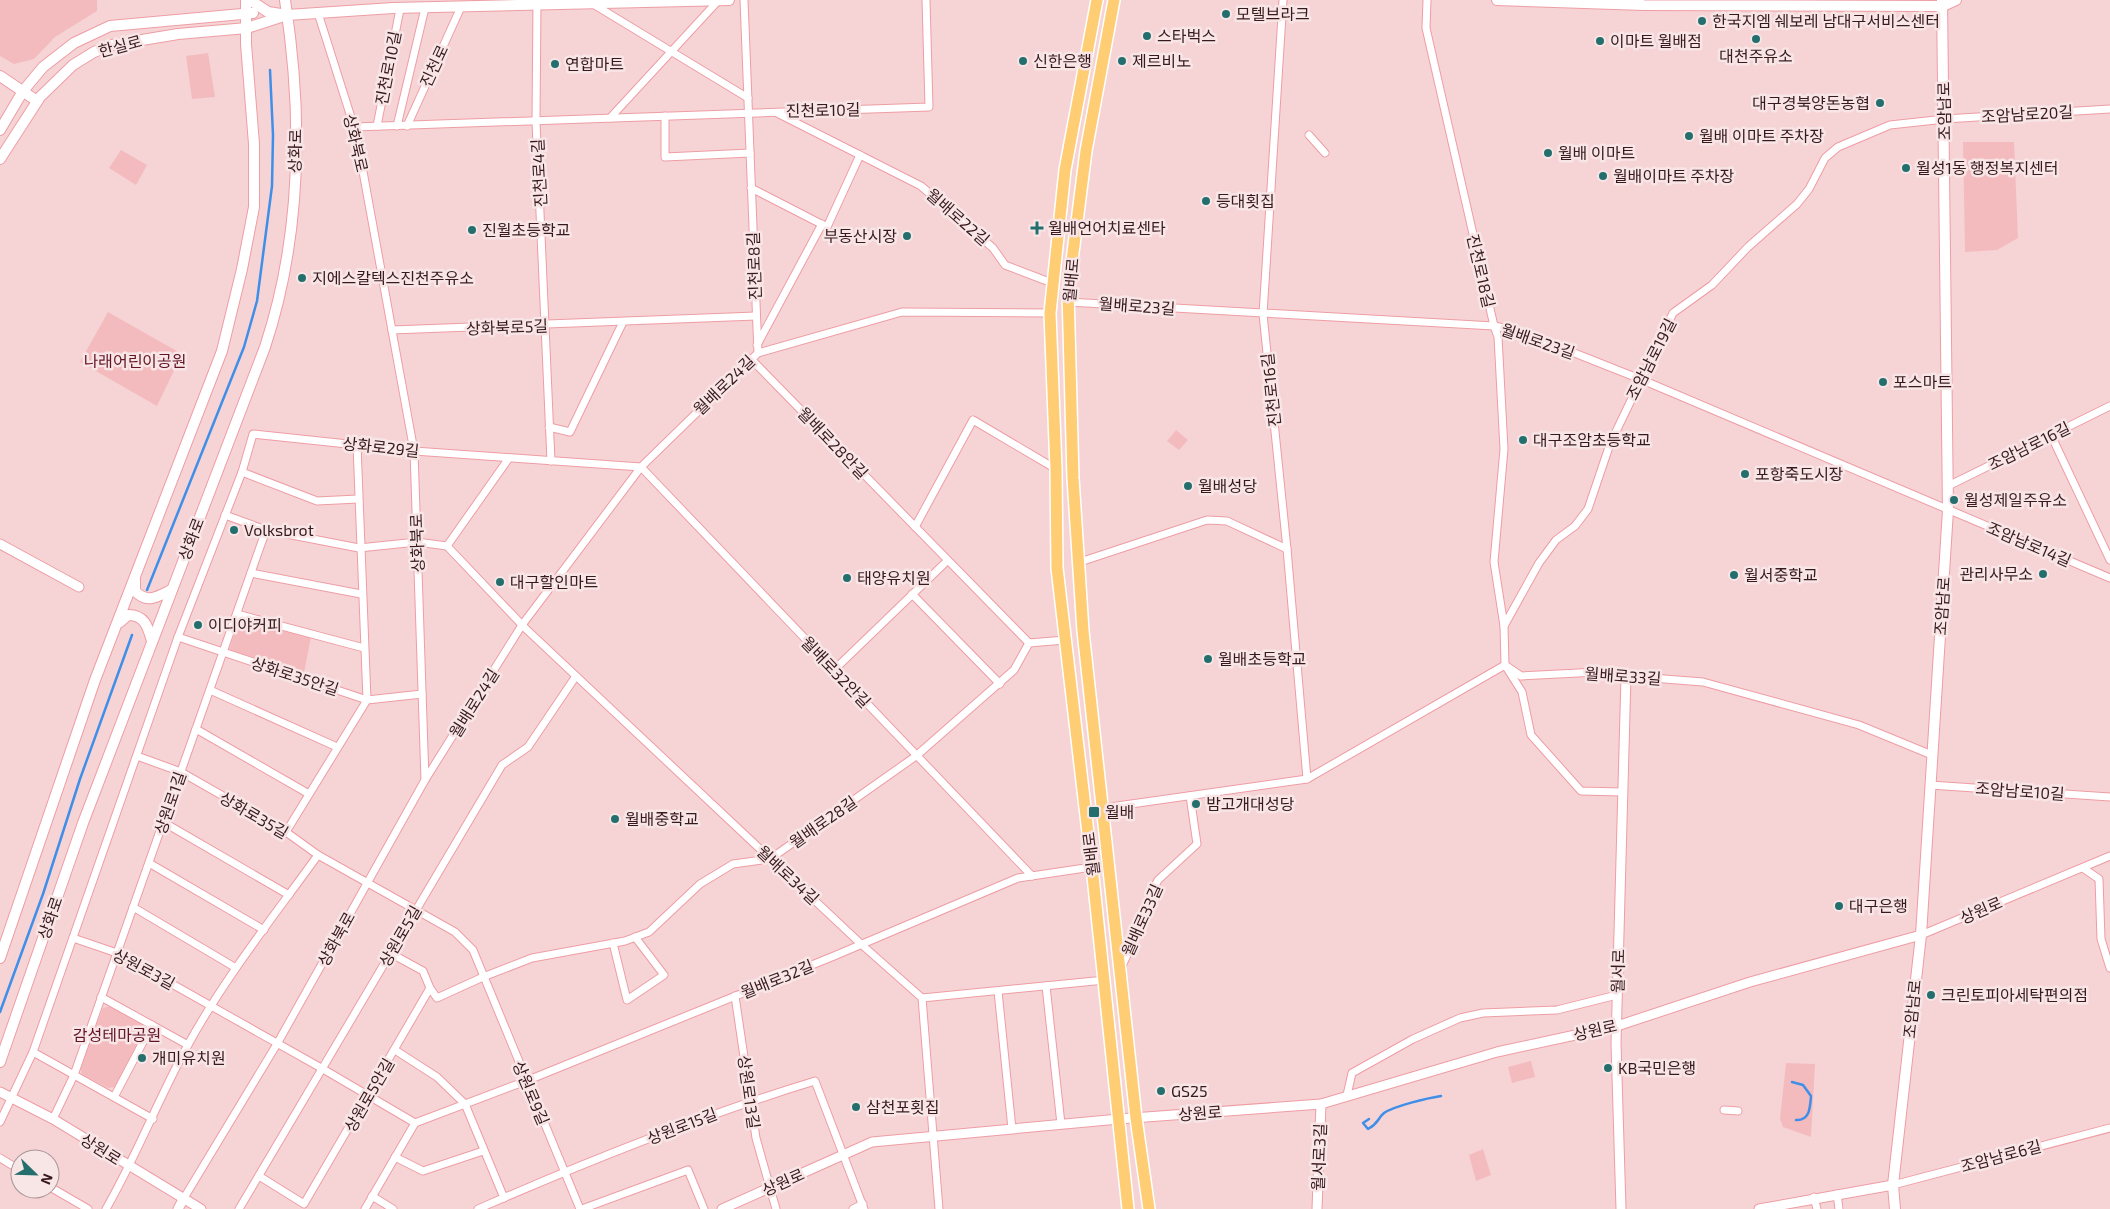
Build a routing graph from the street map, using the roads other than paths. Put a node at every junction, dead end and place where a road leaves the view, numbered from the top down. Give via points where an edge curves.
1 (246, 0) edge
2 (250, 0) edge
3 (285, 0) edge
4 (730, 0) edge
5 (744, 0) edge
6 (926, 0) edge
7 (1097, 0) edge
8 (1114, 0) edge
9 (1283, 0) edge
10 (1427, 0) edge
11 (1497, 0) edge
12 (1956, 0) edge
13 (718, 1) edge
14 (537, 2) edge
15 (1786, 2) edge
16 (590, 3) junction
17 (1942, 3) edge
18 (396, 5) edge
19 (461, 7) junction
20 (425, 8) junction
21 (268, 12) junction
22 (318, 13) junction
23 (247, 14) junction
24 (287, 15) junction
25 (247, 28) junction
26 (672, 50) junction
27 (0, 76) edge
28 (23, 91) junction
29 (748, 98) junction
30 (37, 101) junction
31 (2110, 109) edge
32 (774, 111) junction
33 (749, 112) junction
34 (665, 116) junction
35 (610, 118) junction
36 (1945, 119) junction
37 (536, 122) junction
38 (377, 126) junction
39 (397, 126) junction
40 (407, 126) junction
41 (354, 127) junction
42 (0, 130) edge
43 (1309, 135) dead end
44 (750, 153) junction
45 (1325, 153) dead end
46 (860, 154) junction
47 (0, 159) edge
48 (751, 188) junction
49 (824, 225) junction
50 (1052, 283) junction
51 (1068, 302) junction
52 (1050, 314) junction
53 (1263, 314) junction
54 (756, 316) junction
55 (623, 322) junction
56 (545, 326) junction
57 (1494, 326) junction
58 (392, 330) junction
59 (758, 349) junction
60 (751, 359) junction
61 (1640, 378) junction
62 (2110, 406) edge
63 (549, 427) junction
64 (2051, 435) junction
65 (356, 445) junction
66 (414, 451) junction
67 (509, 458) junction
68 (551, 461) junction
69 (641, 467) junction
70 (1056, 469) junction
71 (242, 472) junction
72 (1948, 486) junction
73 (358, 499) junction
74 (1948, 510) junction
75 (225, 515) junction
76 (915, 527) junction
77 (266, 530) junction
78 (417, 542) junction
79 (0, 544) edge
80 (447, 546) junction
81 (359, 548) junction
82 (1287, 550) junction
83 (2110, 560) edge
84 (947, 561) junction
85 (1077, 563) junction
86 (251, 573) junction
87 (2110, 578) edge
88 (135, 579) junction
89 (79, 586) dead end
90 (171, 590) junction
91 (361, 594) junction
92 (912, 594) junction
93 (237, 614) junction
94 (118, 624) junction
95 (522, 625) junction
96 (1504, 626) junction
97 (178, 637) junction
98 (1065, 640) junction
99 (152, 642) junction
100 (1029, 643) junction
101 (364, 648) junction
102 (223, 652) junction
103 (1505, 665) junction
104 (834, 670) junction
105 (576, 676) junction
106 (1626, 676) junction
107 (1000, 684) junction
108 (210, 690) junction
109 (422, 694) junction
110 (367, 700) junction
111 (196, 729) junction
112 (337, 747) junction
113 (1932, 755) junction
114 (137, 756) junction
115 (916, 756) junction
116 (181, 772) junction
117 (1307, 779) junction
118 (425, 780) junction
119 (1930, 785) junction
120 (1622, 792) junction
121 (309, 794) junction
122 (1190, 796) junction
123 (2110, 797) edge
124 (1103, 808) junction
125 (164, 822) junction
126 (286, 832) junction
127 (318, 855) junction
128 (2110, 856) edge
129 (770, 859) junction
130 (149, 863) junction
131 (1092, 867) junction
132 (2083, 868) junction
133 (1032, 876) junction
134 (367, 883) junction
135 (289, 895) junction
136 (133, 907) junction
137 (415, 910) junction
138 (264, 930) junction
139 (1921, 935) junction
140 (635, 937) junction
141 (73, 938) junction
142 (613, 943) junction
143 (861, 944) junction
144 (117, 953) junction
145 (390, 953) junction
146 (0, 958) edge
147 (236, 968) junction
148 (2110, 968) edge
149 (1120, 970) junction
150 (483, 977) junction
151 (1105, 980) junction
152 (1046, 986) junction
153 (430, 988) junction
154 (998, 991) junction
155 (1618, 995) junction
156 (735, 996) junction
157 (101, 998) junction
158 (922, 998) junction
159 (212, 1006) junction
160 (152, 1025) junction
161 (1617, 1026) junction
162 (277, 1044) junction
163 (188, 1045) junction
164 (3, 1048) edge
165 (395, 1050) junction
166 (33, 1052) junction
167 (0, 1062) edge
168 (323, 1069) junction
169 (74, 1075) junction
170 (526, 1081) junction
171 (0, 1092) edge
172 (1347, 1095) junction
173 (369, 1096) junction
174 (12, 1098) junction
175 (114, 1098) junction
176 (750, 1100) junction
177 (465, 1104) junction
178 (1321, 1104) junction
179 (1724, 1110) dead end
180 (1738, 1111) dead end
181 (1136, 1118) junction
182 (53, 1119) junction
183 (153, 1119) junction
184 (1119, 1119) junction
185 (0, 1122) edge
186 (414, 1123) junction
187 (1061, 1124) junction
188 (2110, 1128) edge
189 (1012, 1129) junction
190 (932, 1137) junction
191 (483, 1151) junction
192 (844, 1155) junction
193 (395, 1157) junction
194 (130, 1167) junction
195 (564, 1171) junction
196 (259, 1176) junction
197 (1893, 1185) junction
198 (769, 1188) junction
199 (60, 1193) edge
200 (1837, 1194) junction
201 (372, 1196) junction
202 (184, 1198) junction
203 (504, 1198) junction
204 (1814, 1198) junction
205 (864, 1207) edge
206 (88, 1209) edge
207 (106, 1209) edge
208 (178, 1209) edge
209 (202, 1209) edge
210 (239, 1209) edge
211 (365, 1209) edge
212 (393, 1209) edge
213 (478, 1209) edge
214 (581, 1209) edge
215 (704, 1209) edge
216 (722, 1209) edge
217 (776, 1209) edge
218 (853, 1209) edge
219 (939, 1209) edge
220 (1128, 1209) edge
221 (1149, 1209) edge
222 (1317, 1209) edge
223 (1621, 1209) edge
224 (1759, 1209) edge
225 (1818, 1209) edge
226 (1838, 1209) edge
227 (1895, 1209) edge

1 - 23 main road
2 - 21 main road
3 - 24 main road, 상화로
4 - 13 main road
5 - 29 street, 진천로8길
6 - 32 street, 진천로10길 via 929,107
7 - 50 main road, 월배로 via 1066,170
8 - 51 main road, 월배로 via 1086,151
9 - 53 street, 진천로16길
10 - 57 street, 진천로18길 via 1426,28
11 - 15 main road via 1644,5
12 - 17 main road
13 - 16 main road
13 - 26 street
14 - 16 main road
14 - 19 main road
14 - 37 street, 진천로4길
15 - 17 main road
16 - 26 street
17 - 36 main road, 조암남로
18 - 20 main road
18 - 22 main road
18 - 38 street, 진천로10길
19 - 20 main road
19 - 40 street, 진천로
20 - 39 street, 진천로10길
21 - 23 main road, 한실로
21 - 24 main road
22 - 24 main road
22 - 41 street, 상화북로
23 - 25 main road
23 - 28 main road, 한실로 via 110,26 74,43 43,67
24 - 25 main road, 한실로
24 - 90 main road, 상화로 via 297,139 292,239 279,307
25 - 30 main road, 한실로 via 178,34 112,45 74,64
25 - 88 main road via 254,207 242,269 222,351
26 - 29 street
26 - 35 street
27 - 28 main road
28 - 30 main road
28 - 42 main road, 한실로
29 - 33 street, 진천로8길
30 - 47 main road, 한실로
31 - 36 street, 조암남로20길
32 - 33 street, 진천로10길
32 - 46 street, 월배로22길
33 - 34 street, 진천로10길
33 - 44 street, 진천로8길
34 - 35 street, 진천로10길
34 - 44 street via 665,157
35 - 37 street, 진천로10길
36 - 61 street, 조암남로19길 via 1890,125 1838,147 1826,158 1797,204 1748,247 1712,285 1673,313
36 - 72 main road, 조암남로
37 - 40 street, 진천로10길
37 - 56 street, 진천로4길
38 - 39 street, 진천로10길
38 - 41 street, 진천로10길
39 - 40 street, 진천로10길
41 - 58 street, 상화북로
43 - 45 street
44 - 48 street, 진천로8길
46 - 49 street
46 - 50 street, 월배로22길 via 921,186 993,248 1005,265
48 - 49 street
48 - 54 street, 진천로8길
49 - 59 street, 진천로8길
50 - 52 main road, 월배로
51 - 53 street, 월배로23길
51 - 85 main road, 월배로
52 - 59 street, 월배로24길 via 902,312
52 - 70 main road, 월배로
53 - 57 street, 월배로23길
53 - 82 street, 진천로16길
54 - 55 street, 상화북로5길
54 - 59 street, 진천로8길
55 - 56 street, 상화북로5길
55 - 63 street via 570,432
56 - 58 street, 상화북로5길
56 - 63 street, 진천로4길
57 - 61 street, 월배로23길 via 1519,331
57 - 96 street, 진천로18길 via 1498,337 1504,449 1494,562
58 - 66 street, 상화북로
59 - 60 street, 월배로24길
60 - 69 street, 월배로24길
60 - 76 street, 월배로28안길
61 - 74 street, 월배로23길
61 - 96 street, 조암남로19길 via 1610,444 1588,509 1575,526 1556,540 1539,563
62 - 64 street, 조암남로16길
63 - 68 street, 진천로4길
64 - 72 street, 조암남로16길
64 - 83 street
65 - 66 street, 상화로29길
65 - 71 street, 상화로29길 via 253,434
65 - 73 street
66 - 67 street, 상화로29길
66 - 78 street, 상화북로
67 - 68 street, 상화로29길
67 - 80 street
68 - 69 street, 상화로29길
69 - 95 street, 월배로24길
69 - 104 street, 월배로32안길
70 - 76 street via 973,420
70 - 98 main road, 월배로 via 1057,568
71 - 73 street via 317,501
71 - 75 street
72 - 74 main road, 조암남로
73 - 81 street
74 - 87 street, 조암남로14길
74 - 113 main road, 조암남로
75 - 77 street
75 - 97 street
76 - 84 street, 월배로28안길
77 - 81 street
77 - 86 street, 상원로1길
78 - 80 street
78 - 81 street
78 - 109 street, 상화북로
79 - 89 street
80 - 95 street
81 - 91 street
82 - 85 street via 1227,521 1207,520
82 - 117 street, 진천로16길
84 - 92 street
84 - 100 street, 월배로28안길
85 - 124 main road, 월배로
86 - 91 street
86 - 93 street, 상원로1길
88 - 90 main road via 135,591 144,599 152,599
88 - 94 main road
90 - 99 main road, 상화로
91 - 101 street
92 - 104 street
92 - 107 street
93 - 101 street
93 - 102 street, 상원로1길
94 - 99 main road via 128,615 139,616 145,622
94 - 146 main road via 95,680
95 - 105 street, 월배로34길
95 - 118 street, 월배로24길
96 - 103 street, 진천로18길
97 - 102 street, 상화로35안길
97 - 114 street
98 - 100 street
98 - 131 main road, 월배로
99 - 164 main road, 상화로
100 - 107 street, 월배로28길 via 1014,670
101 - 110 street
102 - 108 street, 상원로1길
102 - 110 street, 상화로35안길
103 - 106 street, 월배로33길 via 1521,676 1598,672
103 - 117 street
103 - 120 street via 1522,692 1531,735 1581,791
104 - 115 street, 월배로32안길
105 - 129 street, 월배로34길
105 - 137 street, 상원로5길 via 528,747 502,765
106 - 113 street, 월배로33길 via 1703,682 1859,725
106 - 120 street, 월서로
107 - 115 street, 월배로28길
108 - 111 street, 상원로1길
108 - 112 street
109 - 110 street
109 - 118 street, 상화북로
110 - 112 street
111 - 116 street, 상원로1길
111 - 121 street
112 - 121 street
113 - 119 main road, 조암남로
114 - 116 street, 상화로35길
114 - 141 street
115 - 129 street, 월배로28길
115 - 133 street, 월배로32안길
116 - 125 street, 상원로1길
116 - 126 street, 상화로35길
117 - 122 street, 월배로
118 - 134 street, 상화북로
119 - 123 street, 조암남로10길
119 - 139 main road, 조암남로
120 - 155 street, 월서로
121 - 126 street
122 - 124 street, 월배로
122 - 149 street, 월배로33길 via 1197,844 1158,880
124 - 149 main road, 월배로
125 - 130 street, 상원로1길
125 - 135 street
126 - 127 street, 상화로35길
127 - 134 street, 상화로35길
127 - 135 street
128 - 132 street, 상원로
129 - 140 street, 월배로28길 via 733,864 700,884 649,932
129 - 143 street, 월배로34길
130 - 136 street, 상원로1길
130 - 138 street
131 - 133 street, 월배로32길
131 - 151 main road, 월배로
132 - 139 street, 상원로
132 - 148 street via 2099,879 2101,939
133 - 143 street, 월배로32길 via 1018,878
134 - 137 street, 상원로9길
134 - 162 street, 상화북로
135 - 138 street
136 - 144 street, 상원로1길
136 - 147 street
137 - 145 street, 상원로5길
137 - 150 street, 상원로9길 via 455,932 473,950
138 - 147 street
139 - 161 street, 상원로 via 1750,982
139 - 197 main road, 조암남로
140 - 142 street, 월배로28길
140 - 142 street via 664,975 627,1000
141 - 144 street, 상원로3길
141 - 166 street
142 - 150 street, 월배로28길 via 532,958
143 - 156 street, 월배로32길
143 - 158 street, 월배로34길
144 - 157 street, 상원로1길
144 - 159 street, 상원로3길
145 - 153 street via 423,971
145 - 168 street, 상원로5길
147 - 159 street
149 - 181 main road, 월배로
150 - 153 street via 437,998
150 - 170 street, 상원로9길
151 - 152 street
151 - 184 main road, 월배로
152 - 154 street
152 - 187 street
153 - 165 street, 상원로5안길
154 - 158 street
154 - 189 street
155 - 161 street, 월서로
155 - 172 street via 1557,1010 1483,1013 1460,1018 1413,1039 1352,1073
156 - 170 street, 월배로32길
156 - 176 street, 상원로13길
157 - 160 street
157 - 169 street, 상원로1길
158 - 190 street
159 - 162 street
159 - 163 street
160 - 163 street
160 - 175 street
161 - 172 street, 상원로 via 1497,1052
161 - 223 street, 월서로
162 - 168 street
162 - 202 street, 상화북로
163 - 183 street
164 - 167 main road, 상화로
165 - 173 street, 상원로5안길
165 - 177 street via 437,1077
166 - 169 street
166 - 174 street
168 - 173 street
168 - 196 street, 상원로5길
169 - 175 street
169 - 182 street, 상원로1길
170 - 177 street, 월배로32길
170 - 195 street, 상원로9길
171 - 174 street, 상원로
172 - 178 street, 상원로
173 - 186 street
173 - 196 street, 상원로5안길 via 304,1204
174 - 182 street, 상원로
174 - 185 street
175 - 183 street
176 - 192 street, 상원로15길 via 815,1081
176 - 195 street, 상원로15길
176 - 198 street, 상원로13길
177 - 186 street, 월배로32길
177 - 191 street
178 - 181 street, 상원로
178 - 222 street, 월서로3길
179 - 180 street
181 - 184 street, 상원로
181 - 221 main road, 월배로
182 - 194 street, 상원로
183 - 194 street
184 - 187 street, 상원로
184 - 220 main road, 월배로
186 - 193 street
187 - 189 street, 상원로
188 - 197 street, 조암남로6길
189 - 190 street, 상원로
190 - 192 street, 상원로 via 872,1142
190 - 219 street
191 - 193 street via 423,1171
191 - 203 street
192 - 198 street, 상원로
192 - 205 street
193 - 201 street
194 - 202 street, 상원로
194 - 207 street
195 - 203 street, 상원로15길
195 - 214 street, 상원로9길
196 - 210 street, 상원로5길
197 - 200 street
197 - 227 main road, 조암남로
198 - 216 street, 상원로
198 - 217 street, 상원로13길
199 - 206 street
200 - 204 street
200 - 226 street
201 - 211 street
201 - 212 street
202 - 208 street, 상화북로
202 - 209 street, 상원로
203 - 213 street, 상원로15길
204 - 224 street
204 - 225 street
205 - 218 street
214 - 215 street via 688,1170

